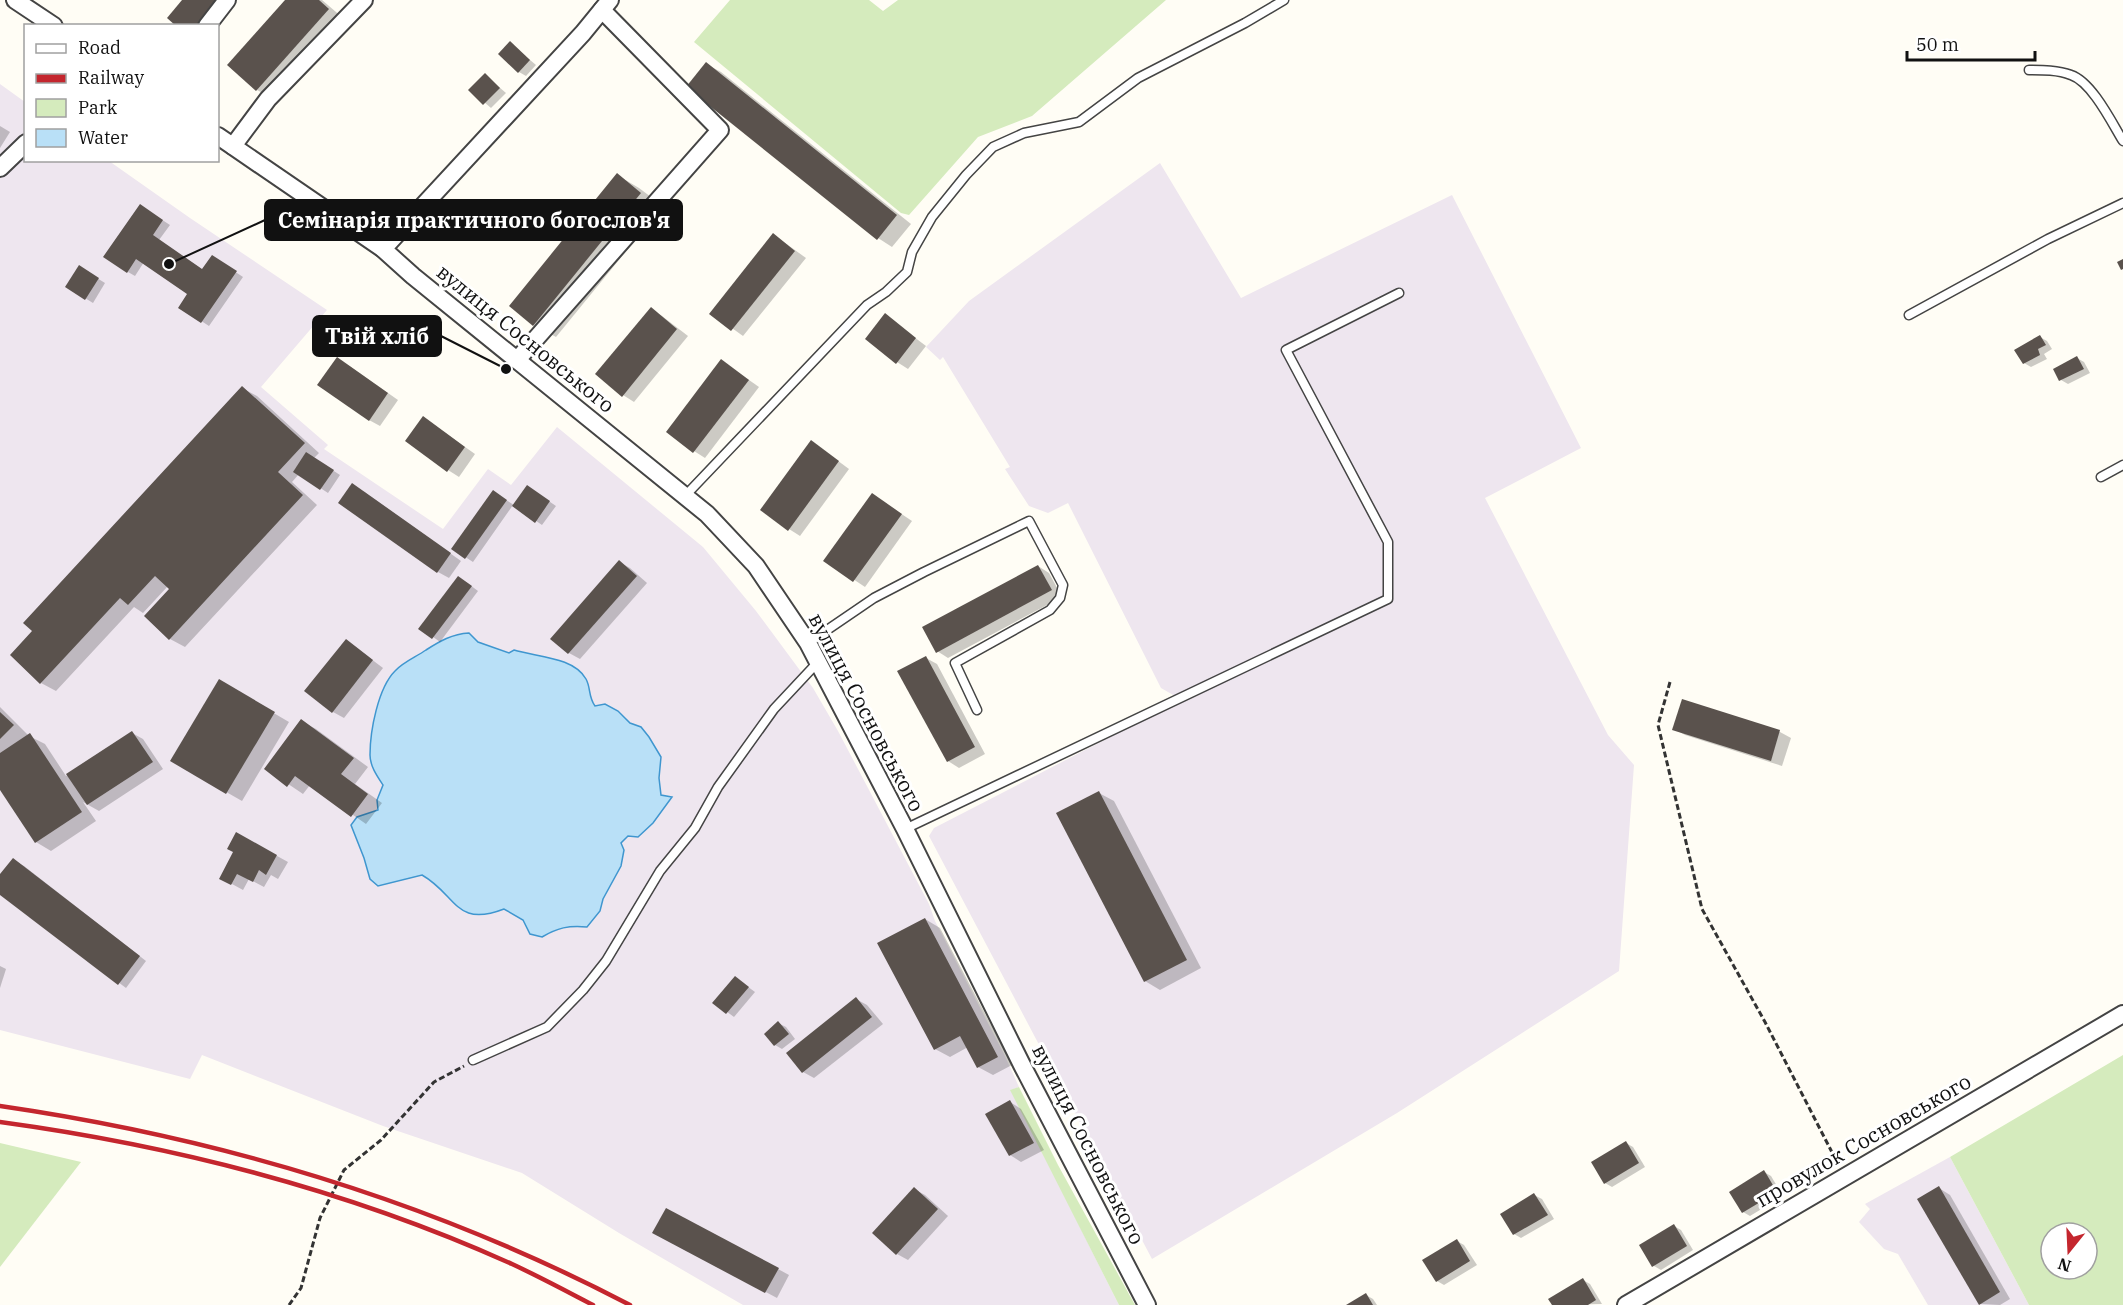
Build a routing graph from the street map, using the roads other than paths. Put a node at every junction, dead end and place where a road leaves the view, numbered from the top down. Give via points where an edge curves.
1 (15, 0) edge
2 (227, 0) edge
3 (340, 0) edge
4 (1284, 0) edge
5 (606, 5) edge
6 (359, 6) edge
7 (51, 24) edge
8 (209, 24) edge
9 (2030, 70) dead end
10 (219, 137) edge
11 (2123, 141) edge
12 (24, 145) edge
13 (233, 146) junction
14 (0, 168) edge
15 (2123, 203) edge
16 (383, 249) junction
17 (1399, 293) dead end
18 (1909, 315) dead end
19 (517, 360) junction
20 (2123, 465) edge
21 (2101, 477) dead end
22 (685, 496) junction
23 (808, 642) junction
24 (818, 662) junction
25 (977, 710) dead end
26 (905, 829) junction
27 (2123, 1014) edge
28 (473, 1060) road end
29 (1147, 1305) edge
30 (1626, 1305) edge

1 - 7 street
2 - 8 street
3 - 6 street
4 - 22 lane via 1138,78 1079,122 1024,133 993,147 932,217 912,252 907,272 867,305
5 - 16 street
5 - 19 street via 720,130
6 - 13 street via 268,99
9 - 11 lane via 2074,76 2096,97
10 - 13 street, вулиця Сосновського
12 - 14 street
13 - 16 street, вулиця Сосновського
15 - 18 lane
16 - 19 street, вулиця Сосновського
17 - 26 lane via 1286,350 1388,542 1388,599
19 - 22 street, вулиця Сосновського
20 - 21 lane
22 - 23 street, вулиця Сосновського via 756,566
23 - 24 street, вулиця Сосновського
23 - 25 lane via 874,598 1029,522 1063,585 1060,598 1050,610 955,663
24 - 26 street, вулиця Сосновського
24 - 28 lane via 774,709 732,767 695,828 660,871 606,961 583,990 547,1027
26 - 29 street, вулиця Сосновського
27 - 30 street, провулок Сосновського

